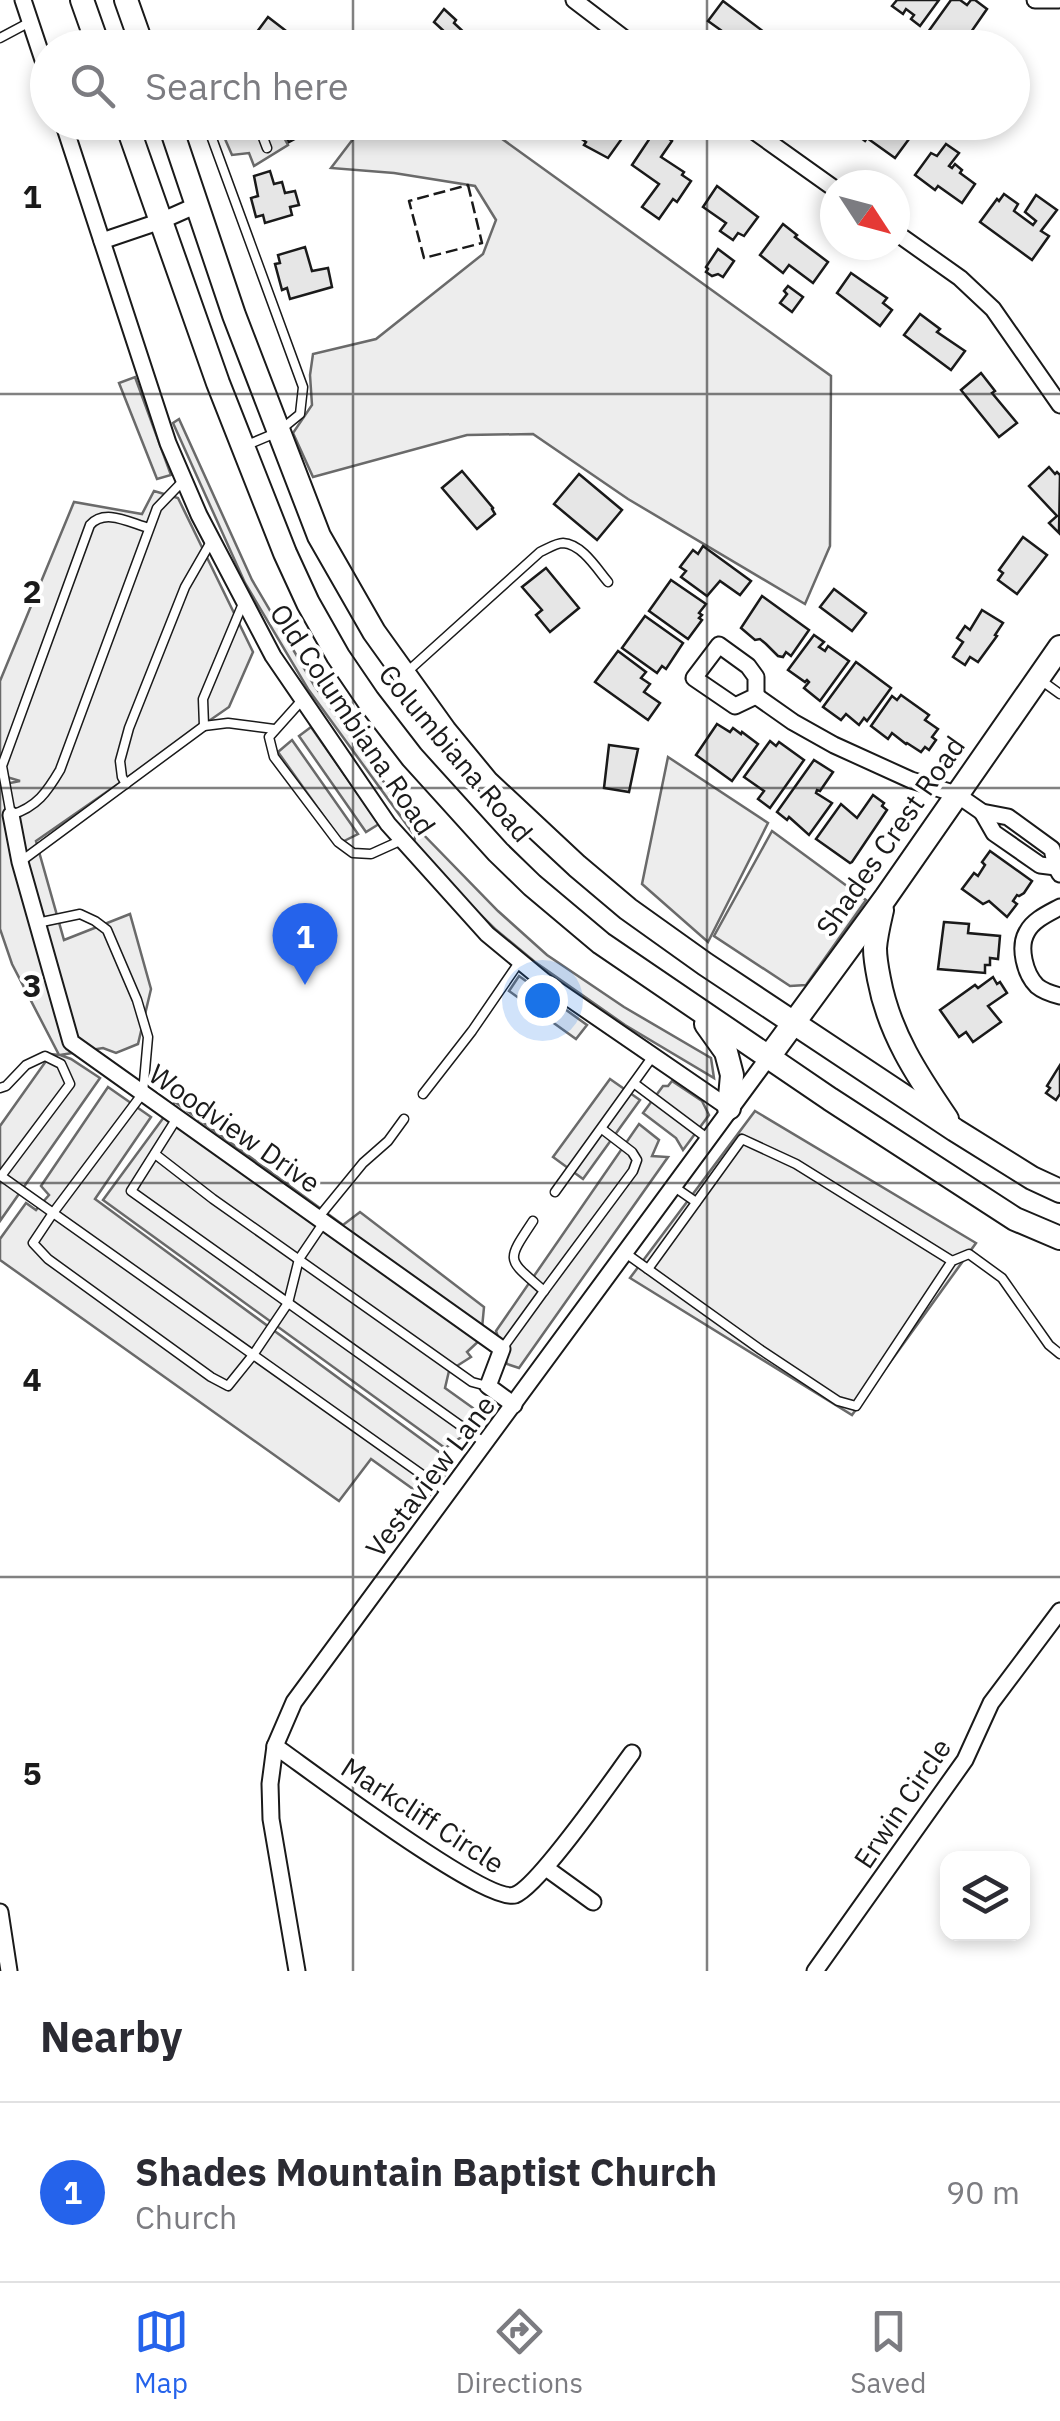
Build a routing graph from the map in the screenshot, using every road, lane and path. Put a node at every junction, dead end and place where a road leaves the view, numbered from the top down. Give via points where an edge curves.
1 (23, 0) edge
2 (82, 0) edge
3 (126, 0) edge
4 (574, 0) edge
5 (1035, 0) edge
6 (1058, 0) edge
7 (30, 22) junction
8 (33, 30) edge
9 (93, 30) edge
10 (137, 30) edge
11 (613, 30) edge
12 (0, 38) edge
13 (69, 140) edge
14 (132, 140) edge
15 (176, 140) edge
16 (213, 140) edge
17 (264, 140) edge
18 (766, 140) edge
19 (267, 148) dead end
20 (820, 178) edge
21 (197, 205) junction
22 (161, 221) junction
23 (102, 242) junction
24 (910, 243) edge
25 (1060, 404) edge
26 (278, 432) junction
27 (243, 446) junction
28 (184, 480) junction
29 (149, 528) junction
30 (212, 540) junction
31 (608, 582) dead end
32 (244, 601) junction
33 (1060, 647) edge
34 (404, 675) junction
35 (1038, 678) junction
36 (1060, 694) edge
37 (756, 696) dead end
38 (303, 700) junction
39 (368, 700) junction
40 (204, 726) junction
41 (274, 728) junction
42 (126, 784) junction
43 (956, 794) junction
44 (11, 815) junction
45 (402, 840) junction
46 (20, 862) junction
47 (1058, 871) edge
48 (886, 897) junction
49 (1060, 907) edge
50 (628, 909) junction
51 (38, 923) junction
52 (602, 943) junction
53 (520, 962) junction
54 (1060, 996) edge
55 (696, 1009) junction
56 (793, 1024) junction
57 (653, 1056) junction
58 (768, 1058) junction
59 (635, 1084) junction
60 (0, 1088) edge
61 (143, 1093) junction
62 (423, 1094) dead end
63 (724, 1115) junction
64 (177, 1118) junction
65 (404, 1118) dead end
66 (602, 1129) junction
67 (955, 1130) junction
68 (708, 1138) junction
69 (742, 1139) junction
70 (155, 1154) junction
71 (673, 1186) junction
72 (555, 1192) dead end
73 (1060, 1192) edge
74 (696, 1202) junction
75 (53, 1213) junction
76 (321, 1220) junction
77 (534, 1222) dead end
78 (1036, 1228) junction
79 (1060, 1238) edge
80 (624, 1252) junction
81 (1060, 1253) edge
82 (299, 1260) junction
83 (952, 1261) junction
84 (648, 1269) junction
85 (544, 1291) junction
86 (288, 1302) junction
87 (502, 1349) junction
88 (1060, 1354) edge
89 (253, 1355) junction
90 (480, 1384) junction
91 (514, 1406) junction
92 (485, 1444) junction
93 (448, 1493) junction
94 (1060, 1612) edge
95 (275, 1746) junction
96 (632, 1753) dead end
97 (546, 1868) junction
98 (592, 1902) dead end
99 (0, 1912) edge
100 (9, 1971) edge
101 (297, 1971) edge
102 (816, 1971) edge

1 - 7 street
2 - 9 main road
3 - 10 main road
4 - 11 street
5 - 6 street
7 - 8 street
7 - 12 lane
13 - 23 street, Old Columbiana Road
14 - 22 main road, Columbiana Road
15 - 21 main road, Columbiana Road
16 - 26 lane via 303,386 300,414
17 - 19 lane
18 - 20 street
21 - 22 street
21 - 26 main road, Columbiana Road
22 - 23 street
22 - 27 main road, Columbiana Road
23 - 28 street, Old Columbiana Road
24 - 25 street via 993,309
26 - 27 lane
26 - 34 main road, Columbiana Road via 319,536
27 - 39 main road, Columbiana Road via 308,603
28 - 29 lane via 157,508
28 - 30 street, Old Columbiana Road
29 - 44 lane via 60,770 36,804
29 - 44 lane via 106,516 90,525 2,766
30 - 32 street, Old Columbiana Road
30 - 42 lane via 185,587 129,728 120,762
31 - 34 lane via 581,551 560,542 540,552
32 - 38 street, Old Columbiana Road
32 - 40 lane via 203,699
33 - 35 main road, Shades Crest Road
34 - 39 main road
34 - 50 main road, Columbiana Road via 487,782
35 - 36 lane
35 - 43 main road, Shades Crest Road
37 - 43 street via 834,745
38 - 41 lane
38 - 45 street, Old Columbiana Road
39 - 52 main road, Columbiana Road via 498,852
40 - 41 lane
40 - 42 lane
41 - 45 lane via 274,756 338,842 353,853 371,854
42 - 46 lane
43 - 47 street via 982,812 1008,816 1052,849
43 - 48 main road, Shades Crest Road
44 - 46 street, Woodview Drive
45 - 53 street, Old Columbiana Road
46 - 51 street, Woodview Drive
48 - 56 main road, Shades Crest Road
48 - 67 main road via 875,954 882,994 906,1057
49 - 54 street via 1026,932 1023,951 1036,985
50 - 52 main road
50 - 56 main road, Columbiana Road
51 - 61 street, Woodview Drive via 70,1042
51 - 61 lane via 80,914 107,930 148,1037
52 - 55 main road, Columbiana Road
53 - 57 street, Old Columbiana Road
53 - 62 lane
55 - 58 main road, Columbiana Road
55 - 63 main road via 726,1052 732,1075
56 - 58 main road, Shades Crest Road
56 - 67 main road, Columbiana Road
57 - 59 lane
57 - 63 street, Old Columbiana Road
58 - 63 street, Vestaview Lane
58 - 78 main road, Columbiana Road
59 - 66 lane
59 - 68 lane
60 - 75 lane via 45,1056 60,1064 70,1084 1,1176
61 - 64 street, Woodview Drive
61 - 75 lane
63 - 68 street, Vestaview Lane
63 - 69 lane
64 - 70 lane
64 - 76 street, Woodview Drive
65 - 76 lane
66 - 72 lane
66 - 85 lane via 638,1160
67 - 73 main road, Columbiana Road
68 - 71 street, Vestaview Lane
69 - 74 lane
69 - 83 lane via 796,1164
70 - 82 lane
70 - 86 lane via 131,1191
71 - 74 lane
71 - 80 street, Vestaview Lane
74 - 84 lane
75 - 89 lane
75 - 89 lane via 33,1243 48,1259 211,1377 228,1386
76 - 82 lane
76 - 87 street, Woodview Drive
77 - 85 lane via 514,1259
78 - 79 main road, Columbiana Road
78 - 81 main road
80 - 84 lane
80 - 91 street, Vestaview Lane
82 - 86 lane
82 - 90 lane
83 - 84 lane via 856,1406 838,1401
83 - 88 lane via 969,1254 1002,1278
85 - 87 lane
86 - 89 lane
86 - 92 lane
87 - 90 street
89 - 93 lane
90 - 91 street
91 - 92 street, Vestaview Lane
92 - 93 street, Vestaview Lane
93 - 95 street, Vestaview Lane via 294,1702
94 - 102 street, Erwin Circle via 991,1703 964,1760
95 - 97 street, Markcliff Circle via 444,1865 504,1896 529,1886
95 - 101 street, Vestaview Lane via 271,1818
96 - 97 street
97 - 98 street, Markcliff Circle
99 - 100 street

